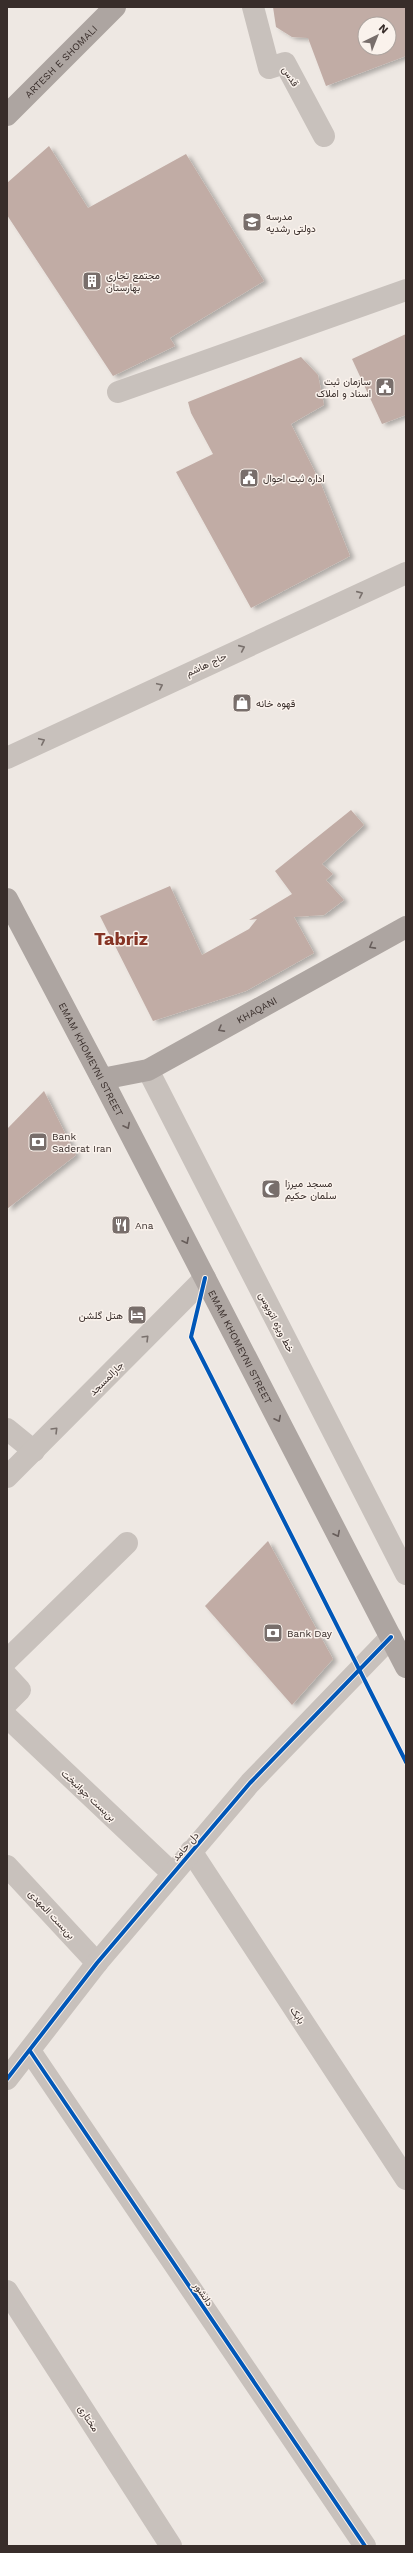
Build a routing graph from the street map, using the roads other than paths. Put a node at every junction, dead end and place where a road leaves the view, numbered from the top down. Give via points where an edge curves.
1 (115, 7) edge
2 (253, 7) edge
3 (7, 115) edge
4 (324, 136) dead end
5 (406, 290) edge
6 (118, 392) dead end
7 (406, 573) edge
8 (7, 758) edge
9 (7, 899) edge
10 (406, 927) edge
11 (148, 1070) junction
12 (102, 1079) junction
13 (205, 1278) junction
14 (7, 1429) edge
15 (34, 1450) junction
16 (7, 1477) edge
17 (127, 1543) dead end
18 (406, 1574) edge
19 (391, 1637) junction
20 (7, 1660) edge
21 (406, 1667) edge
22 (7, 1676) edge
23 (7, 1703) edge
24 (7, 1716) edge
25 (191, 1851) junction
26 (7, 1866) edge
27 (172, 1873) junction
28 (98, 1963) junction
29 (30, 2051) junction
30 (7, 2077) edge
31 (406, 2179) edge
32 (7, 2291) edge
33 (171, 2546) edge
34 (364, 2546) edge

1 - 3 main road, ARTESH E SHOMALI
2 - 4 street, قدس via 269,68 285,63
5 - 6 street
8 -> 7 street, حاج هاشم
9 - 12 main road, EMAM KHOMEYNI STREET
10 -> 11 main road, KHAQANI
11 - 12 main road, KHAQANI
11 - 18 street, خط ویژه اتوبوس
12 -> 13 main road, EMAM KHOMEYNI STREET
15 -> 13 street, جارالمسجد
13 -> 19 main road, EMAM KHOMEYNI STREET
14 - 15 street
15 - 16 street, جارالمسجد
17 - 20 street
19 - 21 main road, EMAM KHOMEYNI STREET
19 - 25 street, دل حامد via 304,1725
22 - 23 street via 20,1690
24 - 27 street, بن‌بست جوانبخت
25 - 27 street, دل حامد
25 - 31 street, بابک
26 - 28 street, بن‌بست المهدی
27 - 28 street, دل حامد
28 - 29 street, دل حامد
29 - 30 street, دل حامد
29 - 34 street, دانشور
32 - 33 street, مختاری

